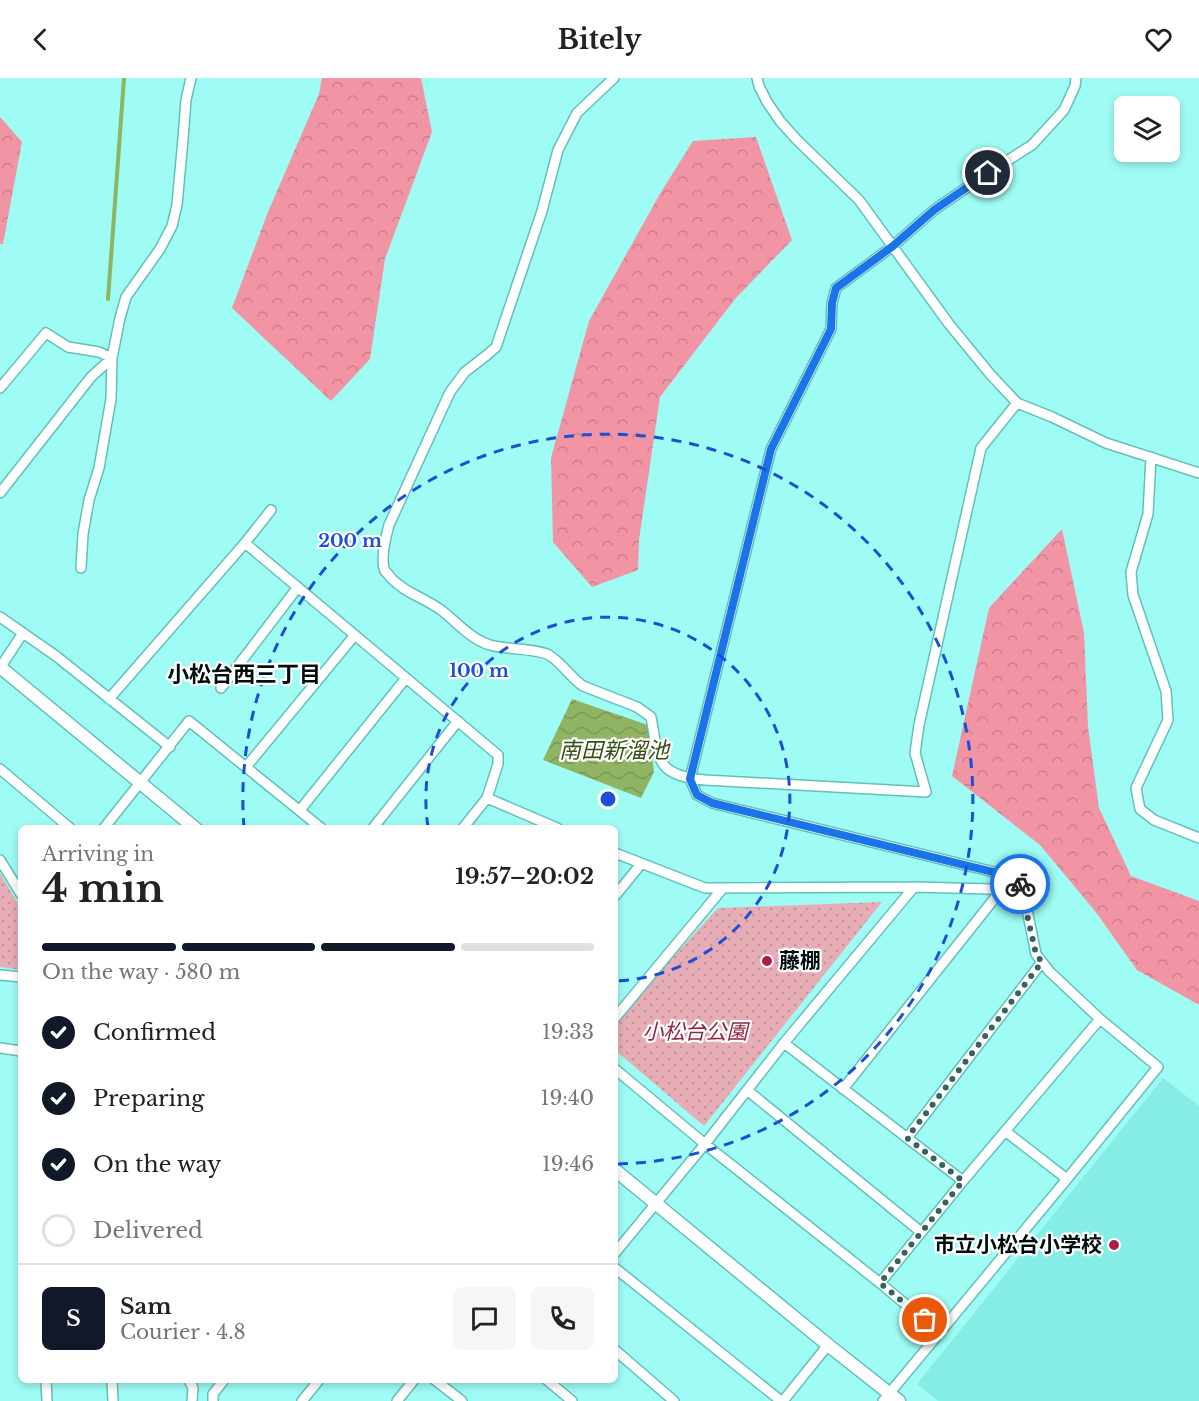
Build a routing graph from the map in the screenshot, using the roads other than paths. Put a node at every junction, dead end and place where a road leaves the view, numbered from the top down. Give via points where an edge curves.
1 (191, 78) edge
2 (614, 78) edge
3 (757, 78) edge
4 (1076, 78) edge
5 (893, 246) junction
6 (112, 358) junction
7 (0, 388) edge
8 (1017, 403) junction
9 (1151, 458) junction
10 (1199, 473) edge
11 (0, 493) edge
12 (271, 510) dead end
13 (245, 543) junction
14 (81, 568) dead end
15 (298, 587) junction
16 (0, 617) edge
17 (23, 633) junction
18 (355, 635) junction
19 (0, 667) edge
20 (406, 678) junction
21 (221, 688) dead end
22 (109, 699) junction
23 (458, 721) junction
24 (170, 747) junction
25 (246, 767) junction
26 (0, 769) edge
27 (690, 779) junction
28 (141, 783) junction
29 (487, 798) junction
30 (300, 810) junction
31 (66, 825) edge
32 (106, 825) edge
33 (191, 825) edge
34 (318, 825) edge
35 (375, 825) edge
36 (465, 825) edge
37 (550, 825) edge
38 (1199, 838) edge
39 (618, 854) edge
40 (0, 860) edge
41 (641, 864) junction
42 (914, 887) junction
43 (723, 888) junction
44 (18, 889) edge
45 (1002, 889) junction
46 (1023, 890) junction
47 (618, 892) edge
48 (1042, 962) junction
49 (0, 975) edge
50 (18, 977) edge
51 (618, 1014) edge
52 (1100, 1019) junction
53 (784, 1043) junction
54 (0, 1048) edge
55 (18, 1051) edge
56 (618, 1072) edge
57 (843, 1089) junction
58 (747, 1090) junction
59 (1005, 1131) junction
60 (907, 1138) junction
61 (705, 1144) junction
62 (618, 1172) edge
63 (1067, 1179) junction
64 (963, 1181) junction
65 (655, 1203) junction
66 (921, 1232) junction
67 (618, 1249) edge
68 (618, 1270) edge
69 (880, 1283) junction
70 (940, 1333) junction
71 (828, 1345) junction
72 (618, 1353) edge
73 (46, 1383) edge
74 (112, 1383) edge
75 (190, 1383) edge
76 (222, 1383) edge
77 (317, 1383) edge
78 (412, 1383) edge
79 (439, 1383) edge
80 (551, 1383) edge
81 (886, 1397) edge
82 (47, 1401) edge
83 (113, 1401) edge
84 (192, 1401) edge
85 (213, 1401) edge
86 (302, 1401) edge
87 (397, 1401) edge
88 (462, 1401) edge
89 (572, 1401) edge
90 (674, 1401) edge
91 (782, 1401) edge
92 (899, 1401) edge

1 - 6 street via 172,226 126,297
2 - 27 street via 577,113 558,150 542,211 496,346 465,372 450,392 389,525 384,545 385,570 399,586 440,609 474,638 490,645 541,651 576,682 637,707 651,717 659,760 669,772
3 - 5 street via 780,121 859,200
4 - 5 street via 1064,110 1032,145 934,210
5 - 8 street via 949,324
5 - 27 street via 836,288 831,329 771,449
6 - 7 street via 68,347 46,333
6 - 11 street via 91,377
6 - 14 street via 111,399 89,500
8 - 9 street via 1106,443
8 - 27 street via 981,448 918,725 915,753 926,792
9 - 10 street
9 - 38 street via 1148,514 1131,572 1133,595 1166,691 1168,720 1136,789 1140,809 1154,820
12 - 13 street
13 - 15 street
13 - 22 street
15 - 18 street
15 - 21 street
16 - 17 street
17 - 19 street
17 - 22 street
18 - 20 street
18 - 25 street
19 - 28 street
20 - 23 street
20 - 30 street
22 - 24 street
23 - 29 street via 498,755
23 - 35 street
24 - 25 street via 189,721
24 - 28 street
25 - 30 street
26 - 31 street
27 - 46 street via 697,795 712,803 1018,878
28 - 32 street
28 - 33 street
29 - 36 street
29 - 37 street
30 - 34 street
39 - 41 street
40 - 44 street
41 - 43 street via 705,888
41 - 47 street
42 - 43 street
42 - 45 street
42 - 53 street
43 - 51 street
45 - 46 street
45 - 57 street
46 - 48 street via 1036,954
48 - 52 street
48 - 60 street
49 - 50 street
52 - 59 street
52 - 63 street via 1158,1067
53 - 57 street
53 - 58 street
54 - 55 street
56 - 61 street
57 - 60 street
58 - 61 street
58 - 66 street
59 - 63 street
59 - 64 street
60 - 64 street
61 - 65 street
61 - 69 street
62 - 65 street
63 - 70 street
64 - 66 street
65 - 67 street
65 - 71 street
66 - 69 street
68 - 91 street
69 - 70 street
70 - 81 street
71 - 81 street
71 - 91 street
72 - 90 street
73 - 82 street
74 - 83 street
75 - 84 street
76 - 85 street
77 - 86 street
78 - 87 street
79 - 88 street
80 - 89 street
81 - 92 street

